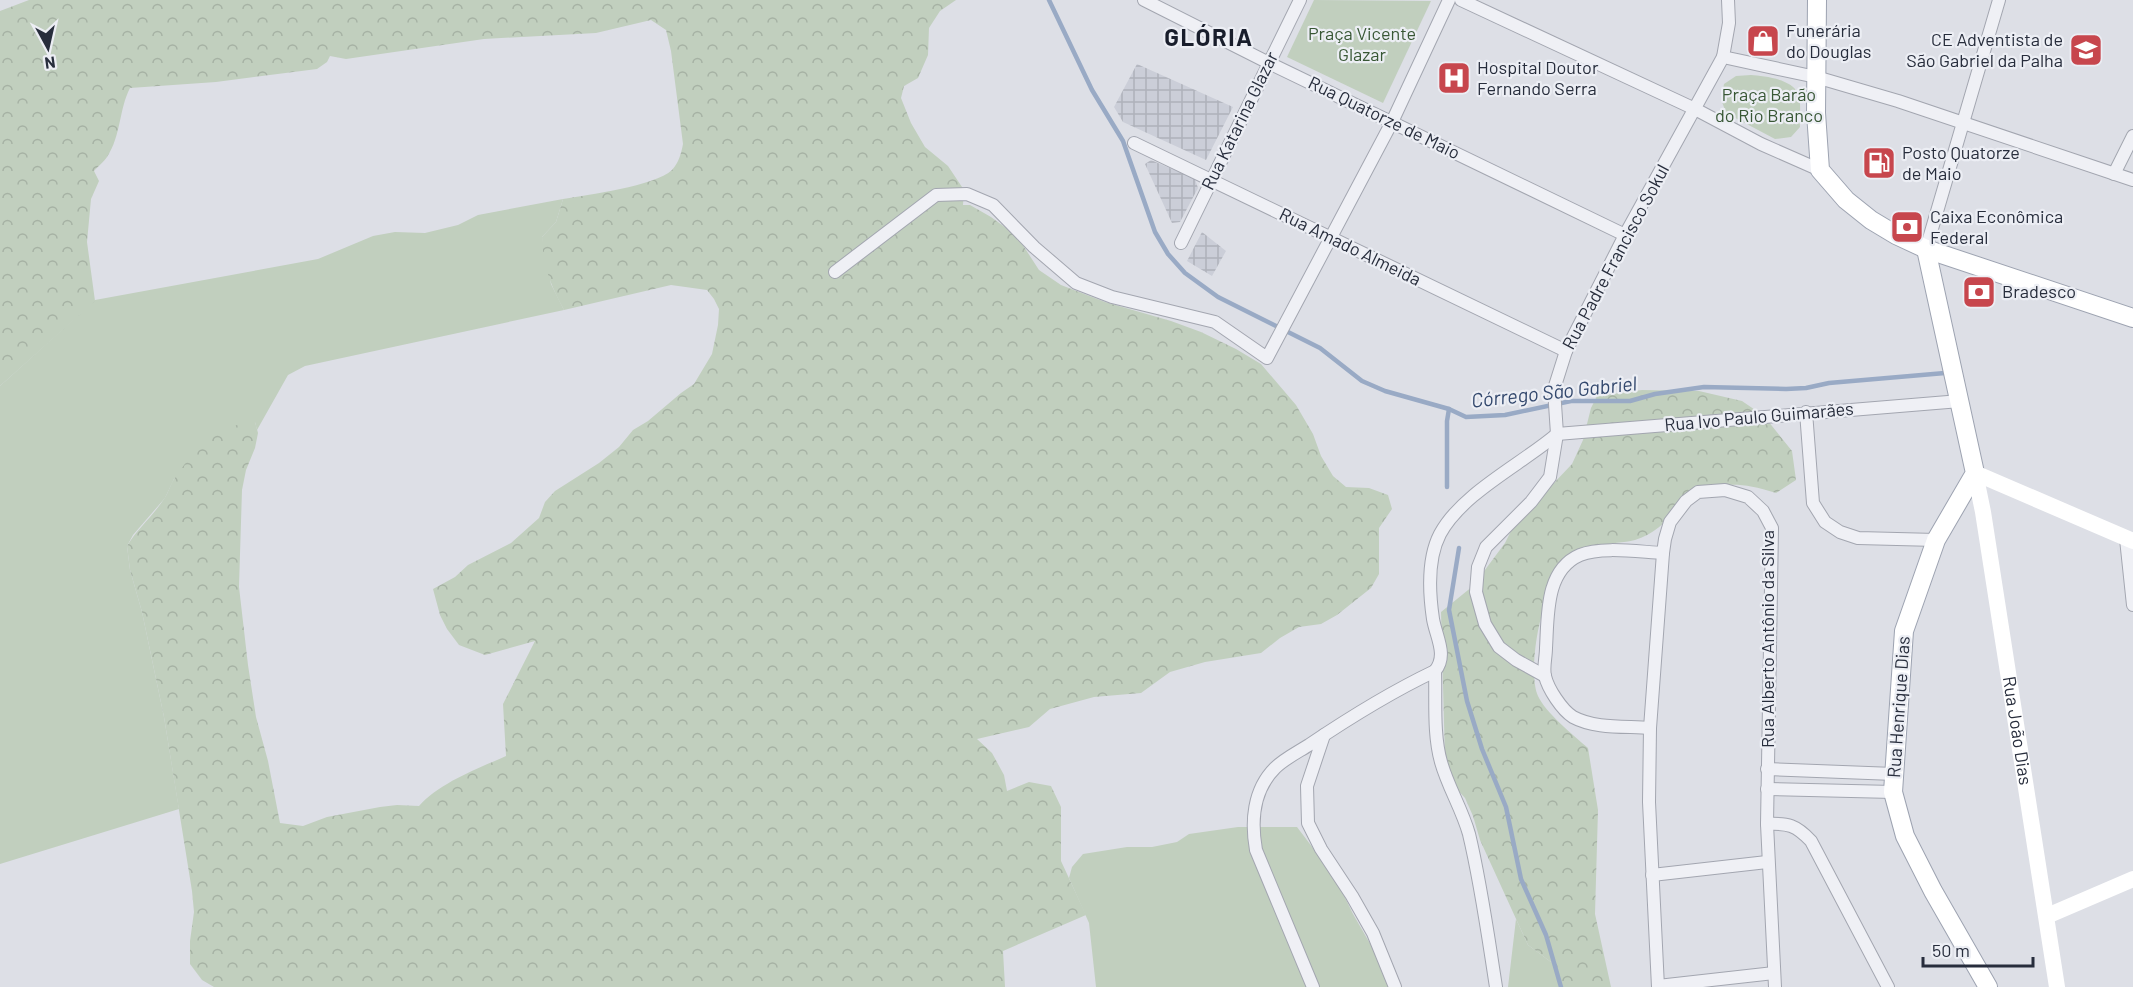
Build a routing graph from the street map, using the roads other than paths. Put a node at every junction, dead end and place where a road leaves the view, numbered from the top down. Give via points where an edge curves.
1 (1144, 0) edge
2 (1299, 0) edge
3 (1449, 0) edge
4 (1461, 0) edge
5 (1728, 0) edge
6 (1816, 0) edge
7 (1999, 0) edge
8 (1723, 57) junction
9 (1269, 63) junction
10 (1816, 77) junction
11 (1695, 109) junction
12 (1392, 122) junction
13 (1963, 123) junction
14 (2133, 136) edge
15 (1134, 143) dead end
16 (1820, 171) junction
17 (2114, 174) junction
18 (1211, 179) junction
19 (2133, 180) edge
20 (1625, 235) junction
21 (1331, 238) junction
22 (1181, 243) dead end
23 (1926, 249) junction
24 (835, 272) dead end
25 (2133, 318) edge
26 (1566, 351) junction
27 (1960, 401) junction
28 (1806, 412) junction
29 (1557, 434) junction
30 (1974, 465) junction
31 (1936, 540) junction
32 (2129, 540) edge
33 (1663, 553) junction
34 (2133, 605) edge
35 (1435, 671) junction
36 (1545, 676) junction
37 (1650, 728) junction
38 (1324, 735) junction
39 (1767, 769) junction
40 (1894, 774) junction
41 (1767, 789) junction
42 (1893, 792) junction
43 (1767, 824) junction
44 (1767, 862) junction
45 (1653, 875) junction
46 (2133, 879) edge
47 (2047, 916) junction
48 (1774, 973) junction
49 (1313, 987) edge
50 (1395, 987) edge
51 (1496, 987) edge
52 (1658, 987) edge
53 (1775, 987) edge
54 (1888, 987) edge
55 (1988, 987) edge
56 (2057, 987) edge

1 - 9 street, Rua Quatorze de Maio
2 - 9 street, Rua Katarina Glazar
3 - 12 street
4 - 11 street
5 - 8 street
6 - 10 main road
7 - 13 street
8 - 10 street
8 - 11 street
9 - 12 street, Rua Quatorze de Maio
9 - 18 street, Rua Katarina Glazar
10 - 13 street
10 - 16 main road
11 - 16 street
11 - 20 street, Rua Padre Francisco Sokul
12 - 20 street, Rua Quatorze de Maio
12 - 21 street
13 - 17 street
13 - 23 street
14 - 17 street
15 - 18 street, Rua Amado Almeida
16 - 23 main road via 1871,220
17 - 19 street
18 - 21 street, Rua Amado Almeida
18 - 22 street, Rua Katarina Glazar
20 - 26 street, Rua Padre Francisco Sokul
21 - 24 street via 1267,358 1215,322 1112,297 1076,283 993,205 967,194 936,195
21 - 26 street, Rua Amado Almeida
23 - 25 main road
23 - 27 main road, Rua João Dias
26 - 29 street, Rua Padre Francisco Sokul via 1554,395
27 - 28 street, Rua Ivo Paulo Guimarães
27 - 30 main road, Rua João Dias
28 - 29 street, Rua Ivo Paulo Guimarães
28 - 31 street via 1813,503 1825,522 1858,538
29 - 35 street via 1465,502 1440,533 1431,556 1433,621 1442,655
29 - 36 street, Rua Padre Francisco Sokul via 1550,477 1486,547 1478,567 1476,592 1485,624 1499,647
30 - 31 main road, Rua Henrique Dias
30 - 32 street
30 - 47 street, Rua João Dias
31 - 40 main road, Rua Henrique Dias via 1904,631
32 - 34 street
33 - 36 street via 1603,551 1581,554 1564,565 1554,582 1548,612
33 - 37 street, Rua Alberto Antônio da Silva
33 - 39 street, Rua Alberto Antônio da Silva via 1670,522 1698,492 1725,490 1748,497 1763,511 1772,528
35 - 38 street
35 - 51 street via 1440,760 1468,830
36 - 37 street via 1560,706 1574,717 1597,725
37 - 45 street, Rua Alberto Antônio da Silva
38 - 49 street via 1274,768 1254,808 1256,850
38 - 50 street via 1307,786 1308,823 1373,933
39 - 40 street
39 - 41 street, Rua Alberto Antônio da Silva
40 - 42 main road, Rua Henrique Dias
41 - 42 street
41 - 43 street, Rua Alberto Antônio da Silva
42 - 55 main road, Rua Henrique Dias via 1905,836
43 - 44 street, Rua Alberto Antônio da Silva
43 - 54 street via 1786,823 1811,840
44 - 45 street
44 - 48 street, Rua Alberto Antônio da Silva
45 - 52 street, Rua Alberto Antônio da Silva
46 - 47 street
47 - 56 street, Rua João Dias
48 - 52 street
48 - 53 street, Rua Alberto Antônio da Silva

